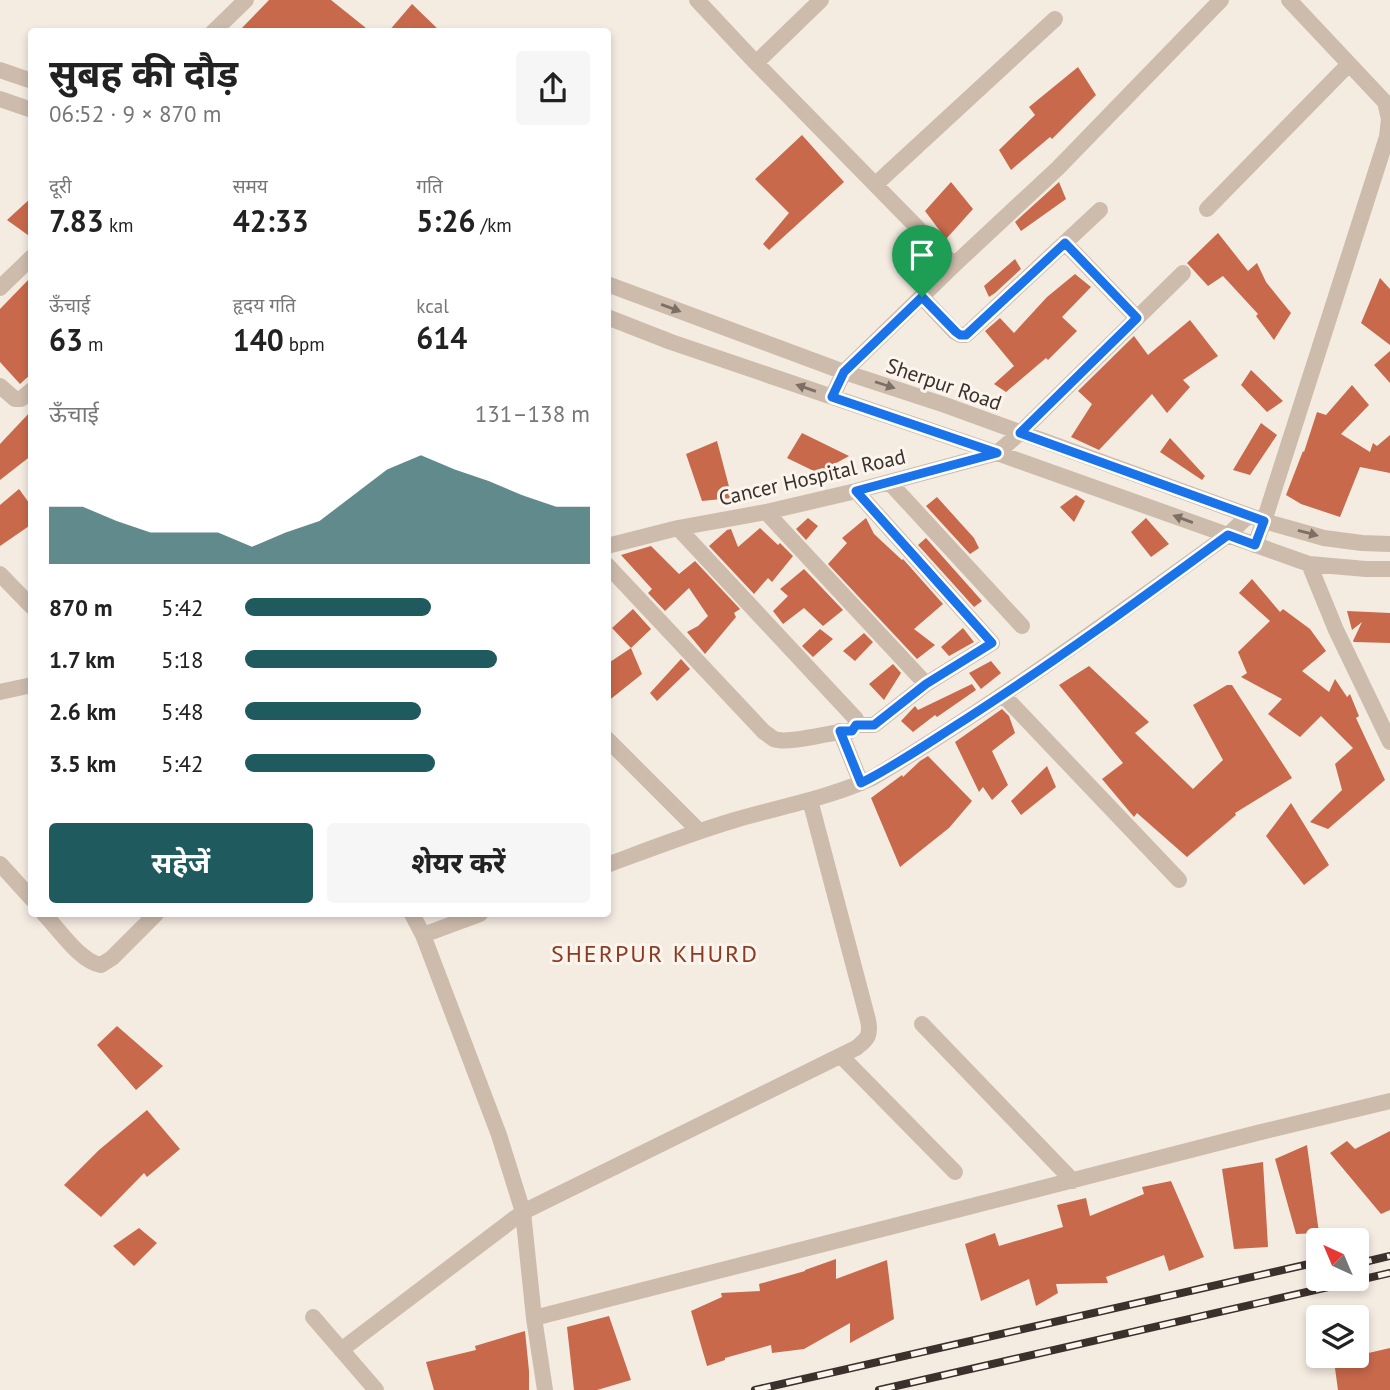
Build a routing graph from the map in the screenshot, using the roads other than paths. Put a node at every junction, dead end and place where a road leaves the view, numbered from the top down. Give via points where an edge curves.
1 (246, 0) edge
2 (697, 0) edge
3 (821, 0) edge
4 (1221, 0) edge
5 (1289, 0) edge
6 (1055, 19) dead end
7 (217, 28) edge
8 (756, 63) junction
9 (1349, 64) junction
10 (0, 70) edge
11 (28, 80) edge
12 (0, 99) edge
13 (1387, 105) edge
14 (28, 109) edge
15 (876, 184) junction
16 (1206, 209) dead end
17 (1101, 210) dead end
18 (1065, 243) junction
19 (28, 261) edge
20 (954, 265) junction
21 (1183, 273) dead end
22 (611, 285) edge
23 (0, 288) edge
24 (922, 297) junction
25 (1137, 318) junction
26 (611, 319) edge
27 (844, 372) junction
28 (0, 386) edge
29 (28, 393) edge
30 (832, 397) junction
31 (1020, 433) junction
32 (997, 453) junction
33 (889, 482) junction
34 (856, 491) junction
35 (766, 512) junction
36 (1256, 519) junction
37 (678, 528) junction
38 (1228, 535) junction
39 (1390, 544) edge
40 (611, 545) edge
41 (1255, 545) junction
42 (1309, 565) junction
43 (611, 569) edge
44 (1390, 569) edge
45 (0, 574) edge
46 (28, 603) edge
47 (1022, 626) dead end
48 (926, 684) junction
49 (28, 686) edge
50 (0, 692) edge
51 (1003, 695) junction
52 (856, 725) junction
53 (840, 731) junction
54 (1390, 742) edge
55 (611, 743) edge
56 (861, 783) junction
57 (810, 800) junction
58 (699, 831) junction
59 (0, 864) edge
60 (611, 864) edge
61 (1179, 880) dead end
62 (28, 895) edge
63 (47, 917) edge
64 (153, 917) edge
65 (414, 917) edge
66 (472, 917) edge
67 (423, 935) junction
68 (922, 1024) dead end
69 (841, 1056) junction
70 (1390, 1101) edge
71 (954, 1172) dead end
72 (1073, 1181) junction
73 (523, 1212) junction
74 (313, 1317) dead end
75 (534, 1318) junction
76 (341, 1350) junction
77 (376, 1390) edge
78 (545, 1390) edge

1 - 7 street
2 - 8 street
3 - 8 street
4 - 20 street via 1058,168
5 - 9 street
6 - 15 street
8 - 15 street
9 - 13 street
9 - 16 street
10 - 11 street
12 - 14 street
13 - 36 street via 1387,137
15 - 20 street
17 - 18 street
18 - 24 street via 966,335 956,332
18 - 25 street
19 - 23 street
20 - 24 street
21 - 25 street, Cancer Hospital Road
22 -> 27 street, Sherpur Road
24 - 27 street
25 - 31 street, Cancer Hospital Road
30 -> 26 street
27 - 30 street
27 -> 31 street, Sherpur Road
28 - 29 street via 15,399
30 - 32 street
31 - 32 street, Cancer Hospital Road
31 - 36 street, Sherpur Road
32 - 33 street, Cancer Hospital Road
38 -> 32 street
33 - 34 street, Cancer Hospital Road
33 - 47 street
34 - 35 street, Cancer Hospital Road
34 - 48 street via 992,643
35 - 37 street, Cancer Hospital Road
35 - 48 street
36 - 38 street
36 -> 39 street, Sherpur Road via 1324,538
36 - 41 street
37 - 40 street, Cancer Hospital Road
37 - 52 street via 856,719
38 - 41 street
38 - 51 street
41 - 42 street
42 - 44 street
42 - 54 street
43 - 53 street via 764,732 780,740
45 - 46 street
48 - 52 street via 874,725
49 - 50 street
51 - 56 street
51 - 61 street
52 - 53 street via 852,731
53 - 56 street
55 - 58 street
56 - 57 street
57 - 58 street
57 - 69 street via 870,1031 866,1040
58 - 60 street
59 - 62 street
63 - 64 street via 84,958 101,965
65 - 67 street
66 - 67 street
67 - 73 street via 499,1135
68 - 72 street
69 - 71 street
69 - 73 street
70 - 72 street
72 - 75 street
73 - 75 street
73 - 76 street
74 - 76 street
75 - 78 street
76 - 77 street

